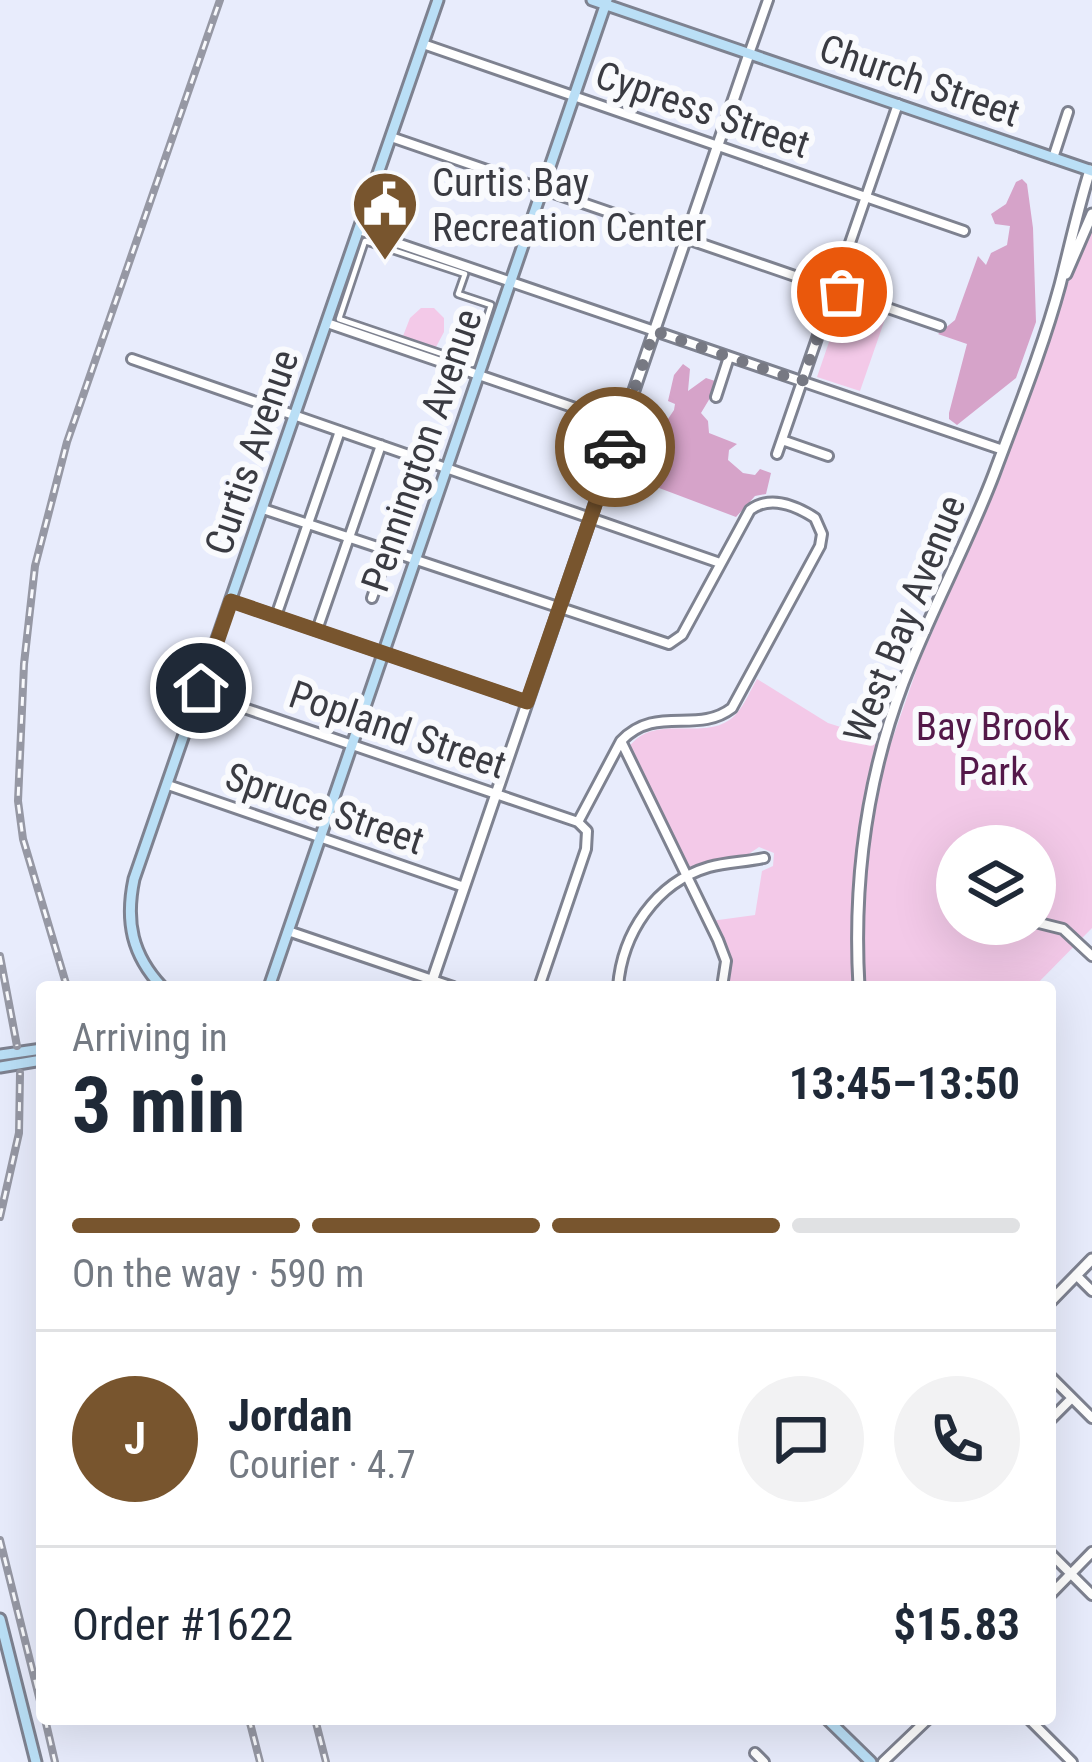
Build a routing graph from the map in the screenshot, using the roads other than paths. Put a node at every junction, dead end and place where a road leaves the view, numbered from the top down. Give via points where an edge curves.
1 (438, 0) edge
2 (592, 0) edge
3 (768, 0) edge
4 (606, 2) edge
5 (422, 44) junction
6 (749, 54) junction
7 (574, 97) junction
8 (898, 104) junction
9 (1068, 112) dead end
10 (391, 137) junction
11 (718, 146) junction
12 (1053, 158) junction
13 (1091, 171) edge
14 (542, 189) junction
15 (866, 197) junction
16 (1092, 214) edge
17 (358, 230) junction
18 (964, 231) dead end
19 (686, 239) junction
20 (510, 282) junction
21 (1060, 284) junction
22 (834, 290) junction
23 (327, 323) junction
24 (940, 326) dead end
25 (654, 331) junction
26 (729, 357) junction
27 (132, 359) dead end
28 (472, 364) joint
29 (478, 375) junction
30 (802, 382) junction
31 (716, 397) dead end
32 (295, 415) junction
33 (622, 424) junction
34 (340, 431) junction
35 (782, 440) junction
36 (381, 445) junction
37 (1003, 450) junction
38 (778, 454) dead end
39 (828, 456) dead end
40 (447, 468) junction
41 (263, 508) junction
42 (590, 518) junction
43 (308, 524) junction
44 (349, 538) junction
45 (388, 551) junction
46 (415, 561) junction
47 (721, 563) junction
48 (372, 598) dead end
49 (231, 601) junction
50 (559, 610) junction
51 (277, 616) junction
52 (317, 630) junction
53 (384, 653) junction
54 (200, 693) junction
55 (527, 702) junction
56 (621, 741) junction
57 (352, 745) junction
58 (168, 785) junction
59 (496, 794) junction
60 (578, 822) junction
61 (320, 838) junction
62 (764, 858) dead end
63 (687, 878) junction
64 (464, 887) junction
65 (1056, 927) edge
66 (288, 931) junction
67 (1092, 956) edge
68 (158, 981) edge
69 (270, 981) edge
70 (426, 981) edge
71 (432, 981) edge
72 (541, 981) edge
73 (619, 981) edge
74 (723, 981) edge
75 (859, 981) edge
76 (36, 1050) edge
77 (0, 1055) edge
78 (36, 1061) edge
79 (0, 1067) edge
80 (1092, 1259) edge
81 (1076, 1275) junction
82 (1092, 1291) edge
83 (1056, 1295) edge
84 (1056, 1382) edge
85 (1072, 1398) junction
86 (1056, 1414) edge
87 (1092, 1418) edge
88 (1092, 1552) edge
89 (1056, 1559) edge
90 (1071, 1574) junction
91 (1056, 1589) edge
92 (1092, 1595) edge
93 (0, 1619) edge
94 (833, 1725) edge
95 (922, 1725) edge
96 (1035, 1725) edge
97 (755, 1753) dead end
98 (36, 1762) edge
99 (764, 1762) edge
100 (871, 1762) edge
101 (883, 1762) edge
102 (1072, 1762) edge

1 - 5 main road, Curtis Avenue
2 - 4 main road, Church Street
3 - 6 street
4 - 6 main road, Church Street
4 - 7 main road, Pennington Avenue
5 - 7 street, Cypress Street
5 - 10 main road, Curtis Avenue
6 - 8 main road, Church Street
6 - 11 street
7 - 11 street, Cypress Street
7 - 14 main road, Pennington Avenue
8 - 12 main road, Church Street
8 - 15 street
9 - 12 street
10 - 14 street
10 - 17 main road, Curtis Avenue
11 - 15 street, Cypress Street
11 - 19 street
12 - 13 main road, Church Street
13 - 21 street, West Bay Avenue
14 - 19 street
14 - 20 main road, Pennington Avenue
15 - 18 street, Cypress Street
15 - 22 street
16 - 21 street, West Bay Avenue
17 - 20 street
17 - 23 main road, Curtis Avenue
19 - 22 street
19 - 25 street
20 - 25 street
20 - 29 main road, Pennington Avenue
21 - 37 street, West Bay Avenue
22 - 24 street
22 - 30 street
23 - 29 street
23 - 32 main road, Curtis Avenue
25 - 26 street
25 - 33 street
26 - 30 street
26 - 31 street
27 - 32 street
28 - 28 street via 491,305 458,294 465,274 365,241 339,319
29 - 33 street
29 - 40 main road, Pennington Avenue
30 - 35 street
30 - 37 street
32 - 34 street
32 - 41 main road, Curtis Avenue
33 - 42 street
34 - 36 street
34 - 43 street
35 - 38 street
35 - 39 street
36 - 40 street
36 - 44 street
37 - 75 street, West Bay Avenue via 880,755 859,886
40 - 42 street
40 - 46 main road, Pennington Avenue
41 - 43 street
41 - 49 main road, Curtis Avenue
42 - 47 street
42 - 50 street
43 - 44 street
43 - 51 street
44 - 45 street
44 - 52 street
45 - 46 street
45 - 48 street
46 - 50 street
46 - 53 main road, Pennington Avenue
47 - 50 street via 674,642
47 - 56 street via 762,502 815,518 822,534 732,708 709,719 648,722
49 - 51 street
49 - 54 main road, Curtis Avenue
50 - 55 street
51 - 52 street
52 - 53 street
53 - 55 street
53 - 57 main road, Pennington Avenue
54 - 57 street, Popland Street
54 - 58 main road, Curtis Avenue
55 - 59 street
56 - 60 street
56 - 63 street
57 - 59 street, Popland Street
57 - 61 main road, Pennington Avenue
58 - 61 street, Spruce Street
58 - 68 main road, Curtis Avenue via 129,915 136,951
59 - 60 street, Popland Street
59 - 64 street
60 - 72 street via 588,842
61 - 64 street, Spruce Street
61 - 66 main road, Pennington Avenue
62 - 63 street
63 - 73 street via 631,932
63 - 74 street via 724,954
64 - 71 street
65 - 67 street
66 - 69 main road, Pennington Avenue
66 - 70 street
76 - 77 main road
78 - 79 main road
80 - 81 street
81 - 82 street
81 - 83 street
84 - 85 street
85 - 86 street
85 - 87 street
88 - 90 street
89 - 90 street
90 - 91 street
90 - 92 street
93 - 98 main road
94 - 100 main road
95 - 101 street
96 - 102 street
97 - 99 street

